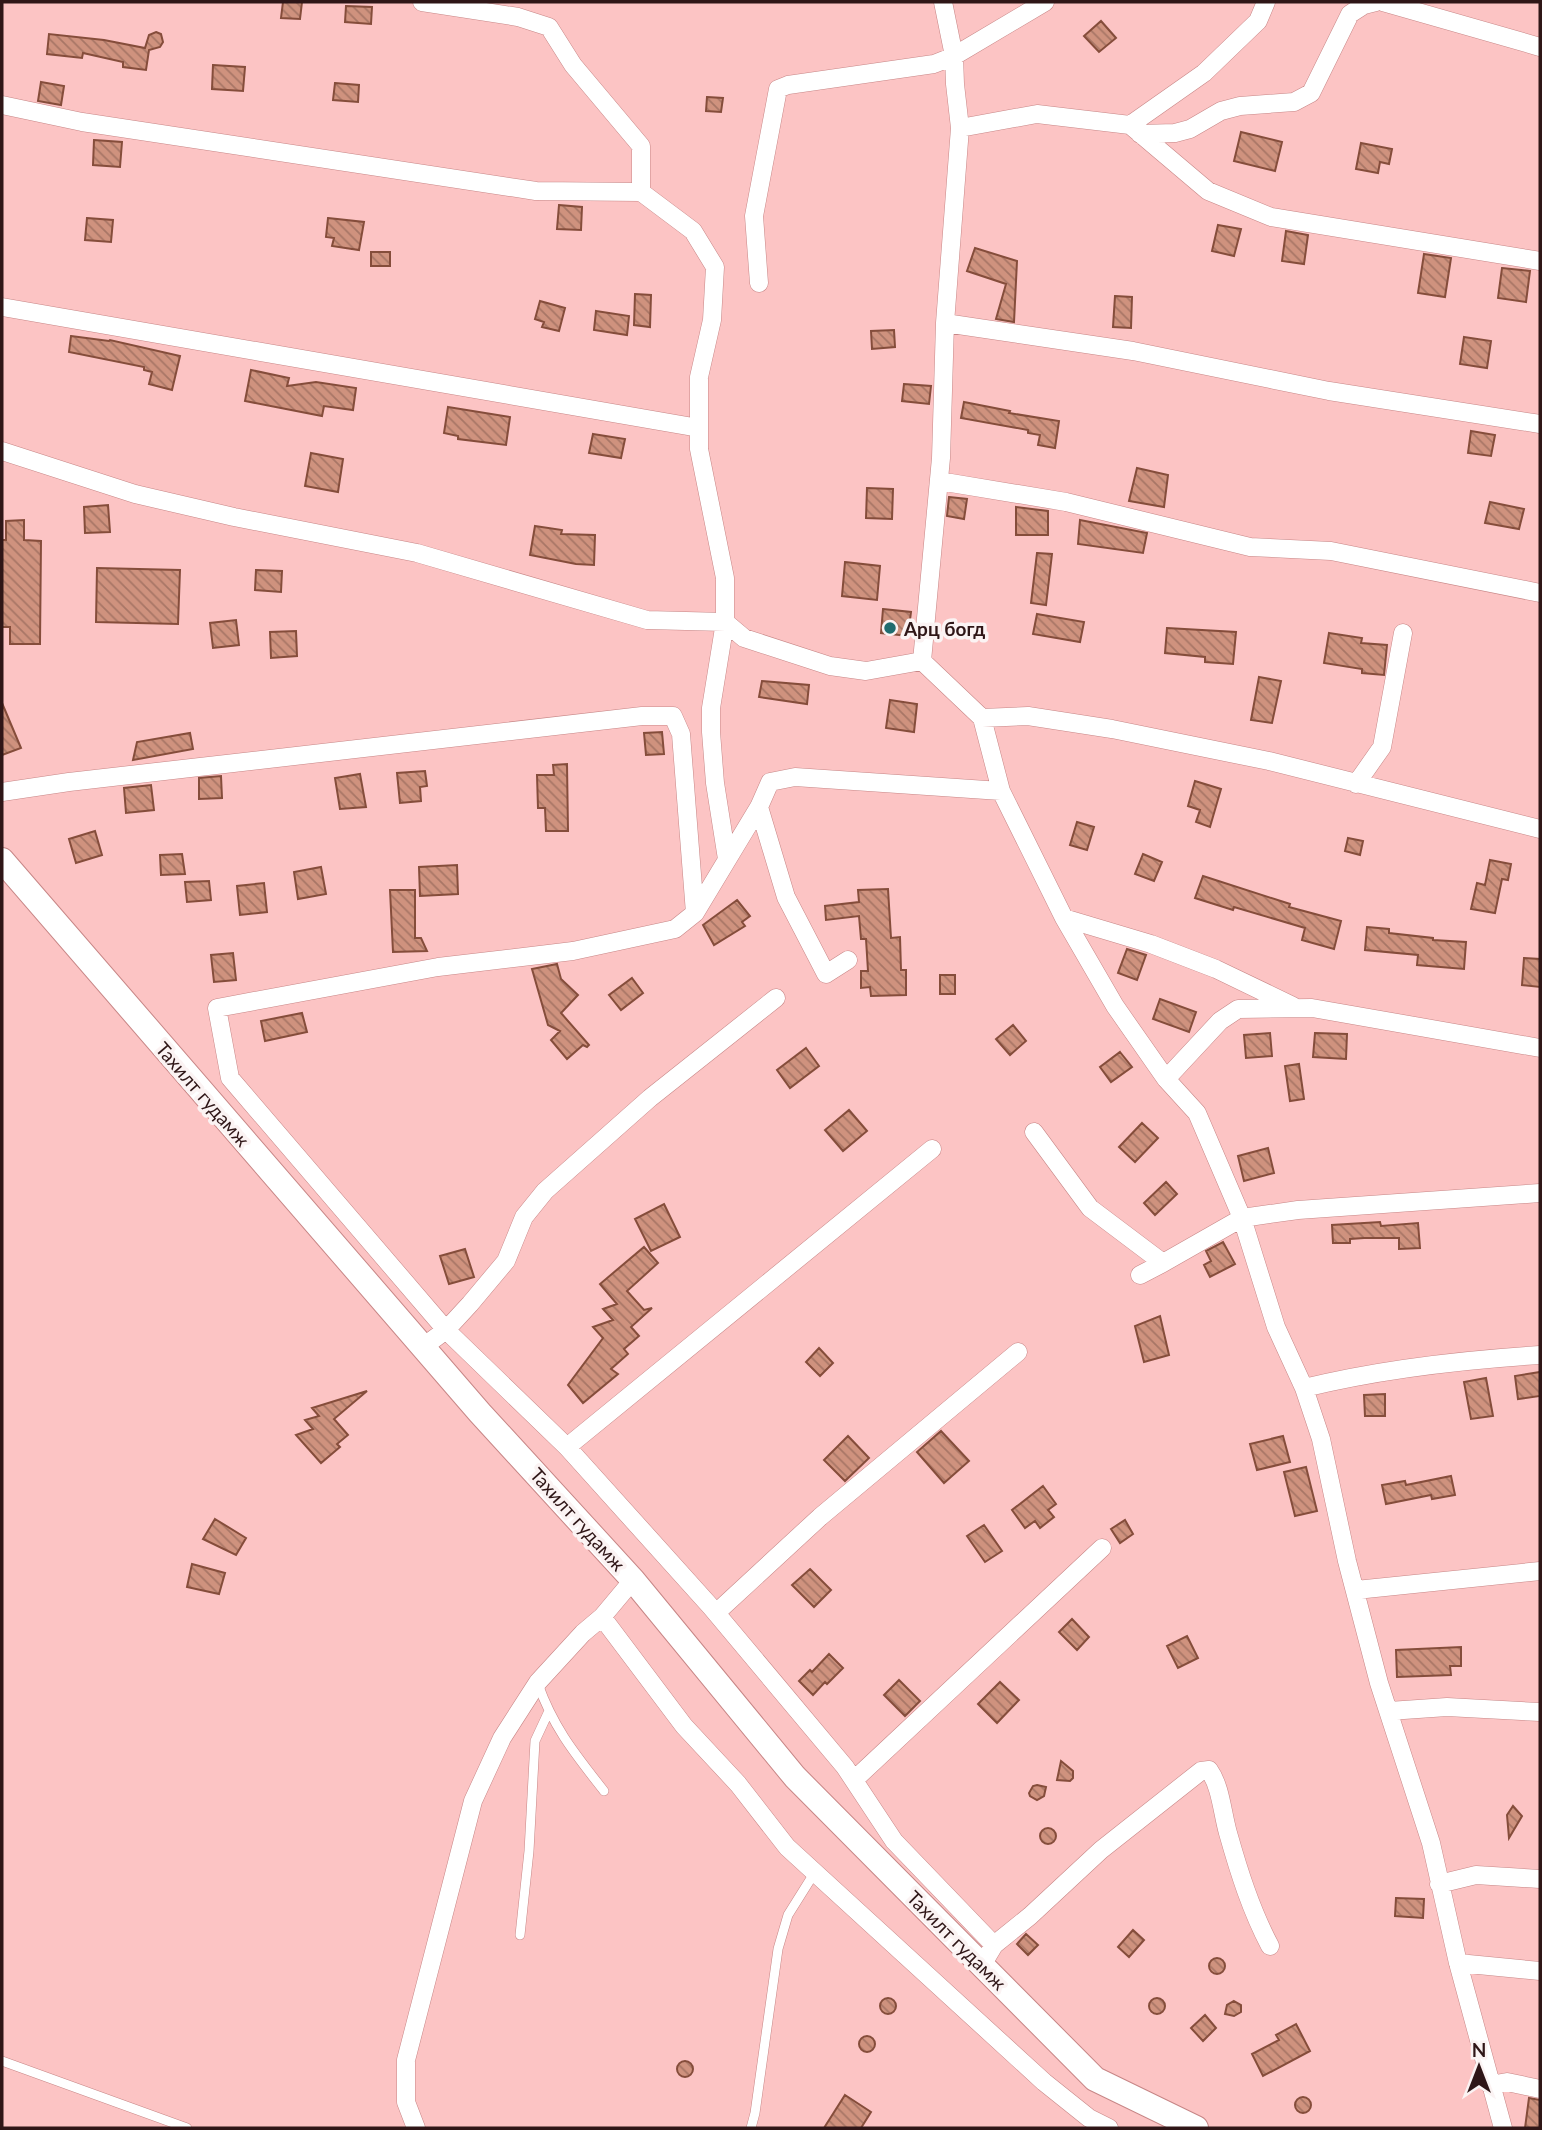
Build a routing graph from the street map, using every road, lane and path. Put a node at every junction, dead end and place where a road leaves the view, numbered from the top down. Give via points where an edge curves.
1 (422, 2) edge
2 (943, 2) edge
3 (1045, 2) edge
4 (1266, 2) edge
5 (1376, 2) edge
6 (1383, 2) edge
7 (1540, 47) edge
8 (954, 56) junction
9 (2, 105) edge
10 (960, 128) junction
11 (1135, 130) junction
12 (640, 192) junction
13 (1540, 261) edge
14 (759, 283) dead end
15 (2, 307) edge
16 (945, 323) junction
17 (1540, 424) edge
18 (699, 428) junction
19 (2, 451) edge
20 (939, 481) junction
21 (1540, 593) edge
22 (725, 622) junction
23 (1404, 633) dead end
24 (922, 661) junction
25 (982, 718) junction
26 (1356, 783) junction
27 (1001, 791) junction
28 (2, 792) edge
29 (759, 807) junction
30 (1540, 829) edge
31 (727, 859) junction
32 (2, 860) edge
33 (695, 913) junction
34 (1064, 918) junction
35 (848, 960) dead end
36 (776, 998) dead end
37 (1296, 1008) junction
38 (1540, 1048) edge
39 (1166, 1079) junction
40 (1034, 1132) dead end
41 (932, 1149) dead end
42 (1540, 1193) edge
43 (1242, 1218) junction
44 (1163, 1263) junction
45 (1140, 1275) dead end
46 (446, 1330) junction
47 (423, 1347) junction
48 (1018, 1352) dead end
49 (1540, 1355) edge
50 (1304, 1388) junction
51 (567, 1447) junction
52 (1102, 1548) dead end
53 (1540, 1571) edge
54 (634, 1580) junction
55 (1356, 1590) junction
56 (716, 1613) junction
57 (602, 1617) junction
58 (538, 1682) junction
59 (1389, 1712) junction
60 (1540, 1712) edge
61 (548, 1713) junction
62 (854, 1780) junction
63 (604, 1791) dead end
64 (815, 1872) junction
65 (1540, 1879) edge
66 (1439, 1884) junction
67 (520, 1935) dead end
68 (1270, 1946) dead end
69 (988, 1955) junction
70 (1458, 1963) junction
71 (1540, 1971) edge
72 (2, 2061) edge
73 (1490, 2085) junction
74 (1540, 2089) edge
75 (1088, 2123) edge
76 (187, 2128) edge
77 (416, 2128) edge
78 (751, 2128) edge
79 (1109, 2128) edge
80 (1196, 2128) edge
81 (1503, 2128) edge

1 - 12 street via 518,17 550,27 573,65 640,146
2 - 8 street
3 - 8 street
4 - 11 street via 1258,21
5 - 11 street via 1350,14 1311,93 1294,102 1221,111 1175,133
6 - 7 street
8 - 10 street
8 - 14 street via 934,64 778,89 754,216
9 - 12 street via 82,122 536,191
10 - 11 street via 1037,114
10 - 16 street
11 - 13 street via 1208,191 1271,217
12 - 18 street via 693,230 715,267 712,320 699,377
15 - 18 street
16 - 17 street via 1133,351 1329,391
16 - 20 street
18 - 22 street via 699,449 725,578
19 - 22 street via 135,494 417,553 647,620
20 - 21 street via 1066,502 1250,547 1331,551
20 - 24 street
22 - 24 street via 744,638 830,666 866,671
22 - 31 street via 711,732
23 - 26 street via 1382,747
24 - 25 street
25 - 26 street via 1028,716 1112,729
25 - 27 street
26 - 30 street
27 - 29 street via 795,777 770,782
27 - 34 street
28 - 33 street via 673,716 681,734
29 - 31 street
29 - 35 street via 786,897 825,974
31 - 33 street
32 - 47 main road, Тахилт гудамж
33 - 46 street via 675,929 573,951 438,967 217,1008 230,1078
34 - 37 street via 1203,964
34 - 39 street via 1115,1006
36 - 46 street via 650,1098 545,1191 524,1217 506,1261
37 - 38 street
37 - 39 street via 1238,1009 1220,1021
39 - 43 street via 1197,1113
40 - 44 street via 1090,1208
41 - 51 street
42 - 43 street
43 - 44 street
43 - 50 street via 1276,1327
44 - 45 street
46 - 47 street
46 - 51 street
47 - 54 main road, Тахилт гудамж
48 - 56 street via 820,1517
49 - 50 street via 1444,1363
50 - 55 street via 1321,1439
51 - 56 street
52 - 62 street
53 - 55 street
54 - 57 street
54 - 69 main road, Тахилт гудамж via 795,1777
55 - 59 street
56 - 62 street
57 - 58 street
57 - 64 street via 684,1726 738,1784 786,1847
58 - 61 lane
58 - 77 street via 502,1738 473,1801 406,2060 406,2102
59 - 60 street via 1447,1707
59 - 66 street via 1431,1843
61 - 63 lane
61 - 67 lane via 535,1741
62 - 69 street via 894,1841
64 - 75 street
64 - 78 lane via 788,1915 778,1949
65 - 66 street via 1476,1875
66 - 70 street
68 - 69 street via 1253,1915 1209,1770 1201,1771 1101,1850
69 - 80 main road, Тахилт гудамж via 1095,2079
70 - 71 street
70 - 73 street
72 - 76 lane
73 - 74 street via 1507,2082
73 - 81 street
75 - 79 street

